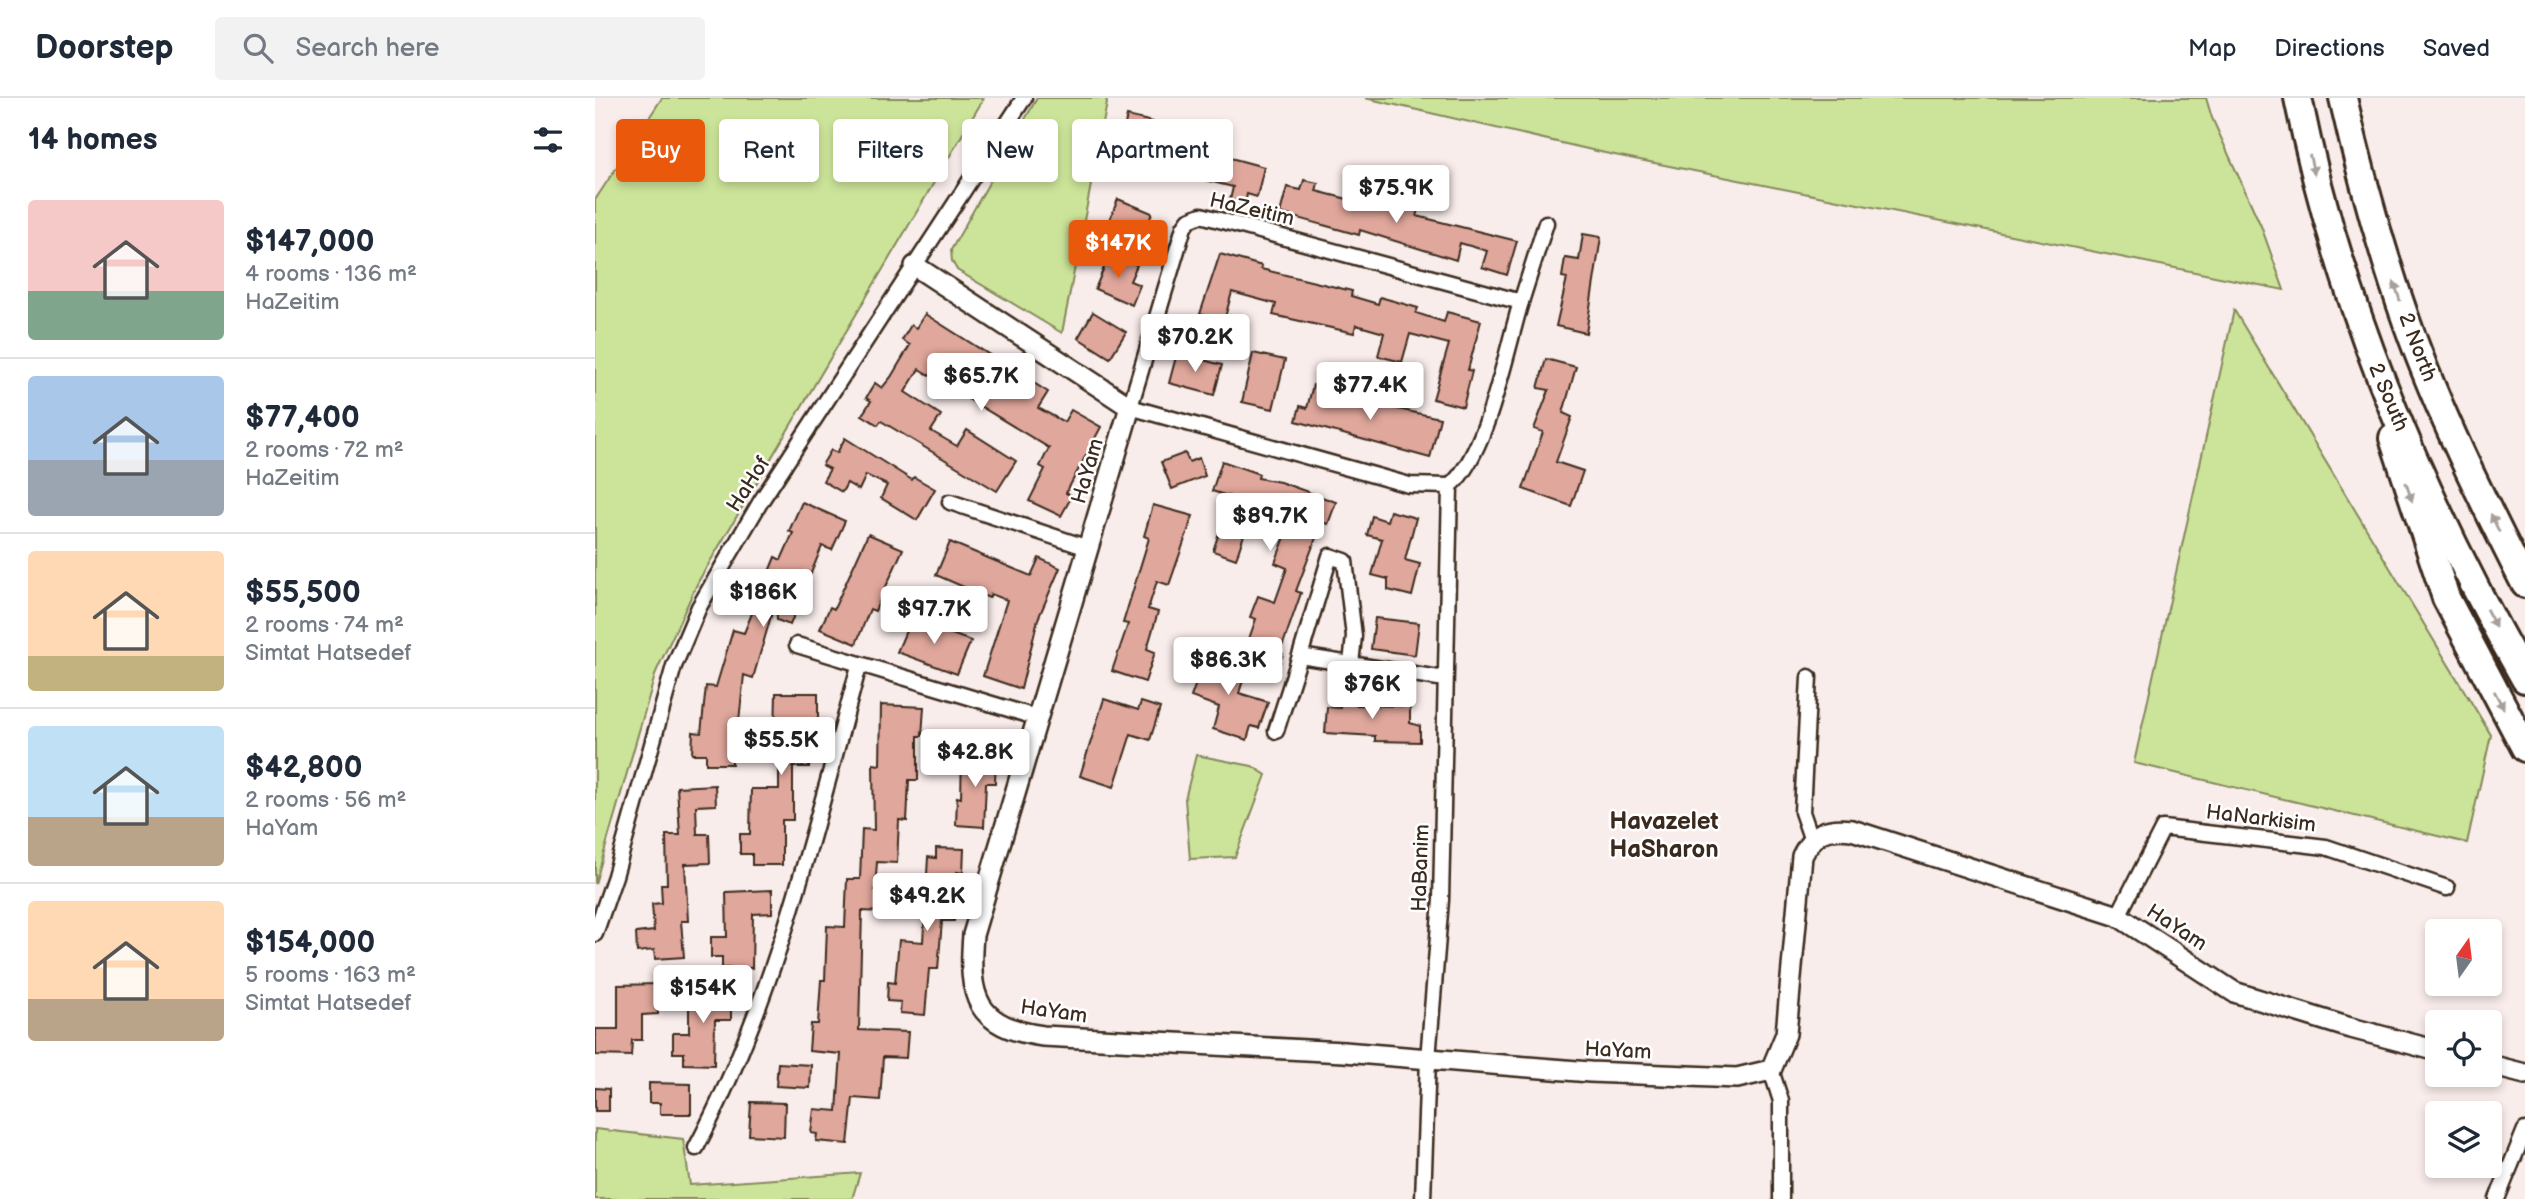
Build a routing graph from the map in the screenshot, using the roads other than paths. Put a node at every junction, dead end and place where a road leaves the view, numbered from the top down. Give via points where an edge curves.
1 (1024, 98) edge
2 (2298, 98) edge
3 (2343, 98) edge
4 (1546, 223) dead end
5 (915, 266) junction
6 (1521, 302) junction
7 (2371, 355) junction
8 (1130, 407) junction
9 (1450, 485) junction
10 (950, 502) dead end
11 (1088, 548) junction
12 (2525, 584) edge
13 (797, 645) dead end
14 (1300, 656) junction
15 (1352, 664) junction
16 (859, 666) junction
17 (1809, 677) dead end
18 (1445, 679) junction
19 (2525, 679) edge
20 (1035, 718) junction
21 (1276, 731) dead end
22 (2525, 748) edge
23 (1811, 838) junction
24 (2447, 888) dead end
25 (2118, 916) junction
26 (595, 934) edge
27 (2425, 1048) edge
28 (1428, 1059) junction
29 (2502, 1068) edge
30 (1771, 1070) junction
31 (2525, 1074) edge
32 (2525, 1130) edge
33 (696, 1148) dead end
34 (1423, 1199) edge
35 (1781, 1199) edge
36 (2497, 1199) edge

1 - 5 street, HaHof
2 -> 7 highway, 2 South via 2337,256
12 -> 3 highway, 2 North via 2444,415 2407,323
4 - 6 street
5 - 8 street
5 - 26 street, HaHof via 731,548 699,607 674,666
6 - 8 street, HaZeitim via 1201,215 1189,219 1184,227
6 - 9 street via 1478,445 1470,464
7 -> 19 highway, 2 South via 2462,562
7 -> 22 highway via 2402,474 2446,598
8 - 9 street via 1409,485
8 - 11 street, HaYam
9 - 18 street, HaBanim
10 - 11 street
11 - 20 street, HaYam
13 - 16 street
14 - 15 street
14 - 15 street via 1330,556 1345,561 1354,636
14 - 21 street
15 - 18 street
16 - 20 street
16 - 33 street via 771,977 746,1045
17 - 23 street via 1802,812
18 - 28 street, HaBanim via 1441,900
20 - 28 street, HaYam via 973,935 970,977 986,1012 999,1024 1018,1033 1043,1036
23 - 25 street, HaYam via 1823,830 1852,830
23 - 30 street via 1799,872 1786,1034
24 - 25 street, HaNarkisim via 2326,847 2163,828
25 - 27 street, HaYam via 2234,992
28 - 30 street, HaYam via 1737,1078
28 - 34 street, HaBanim
29 - 31 street
30 - 35 street via 1781,1101
32 - 36 street

